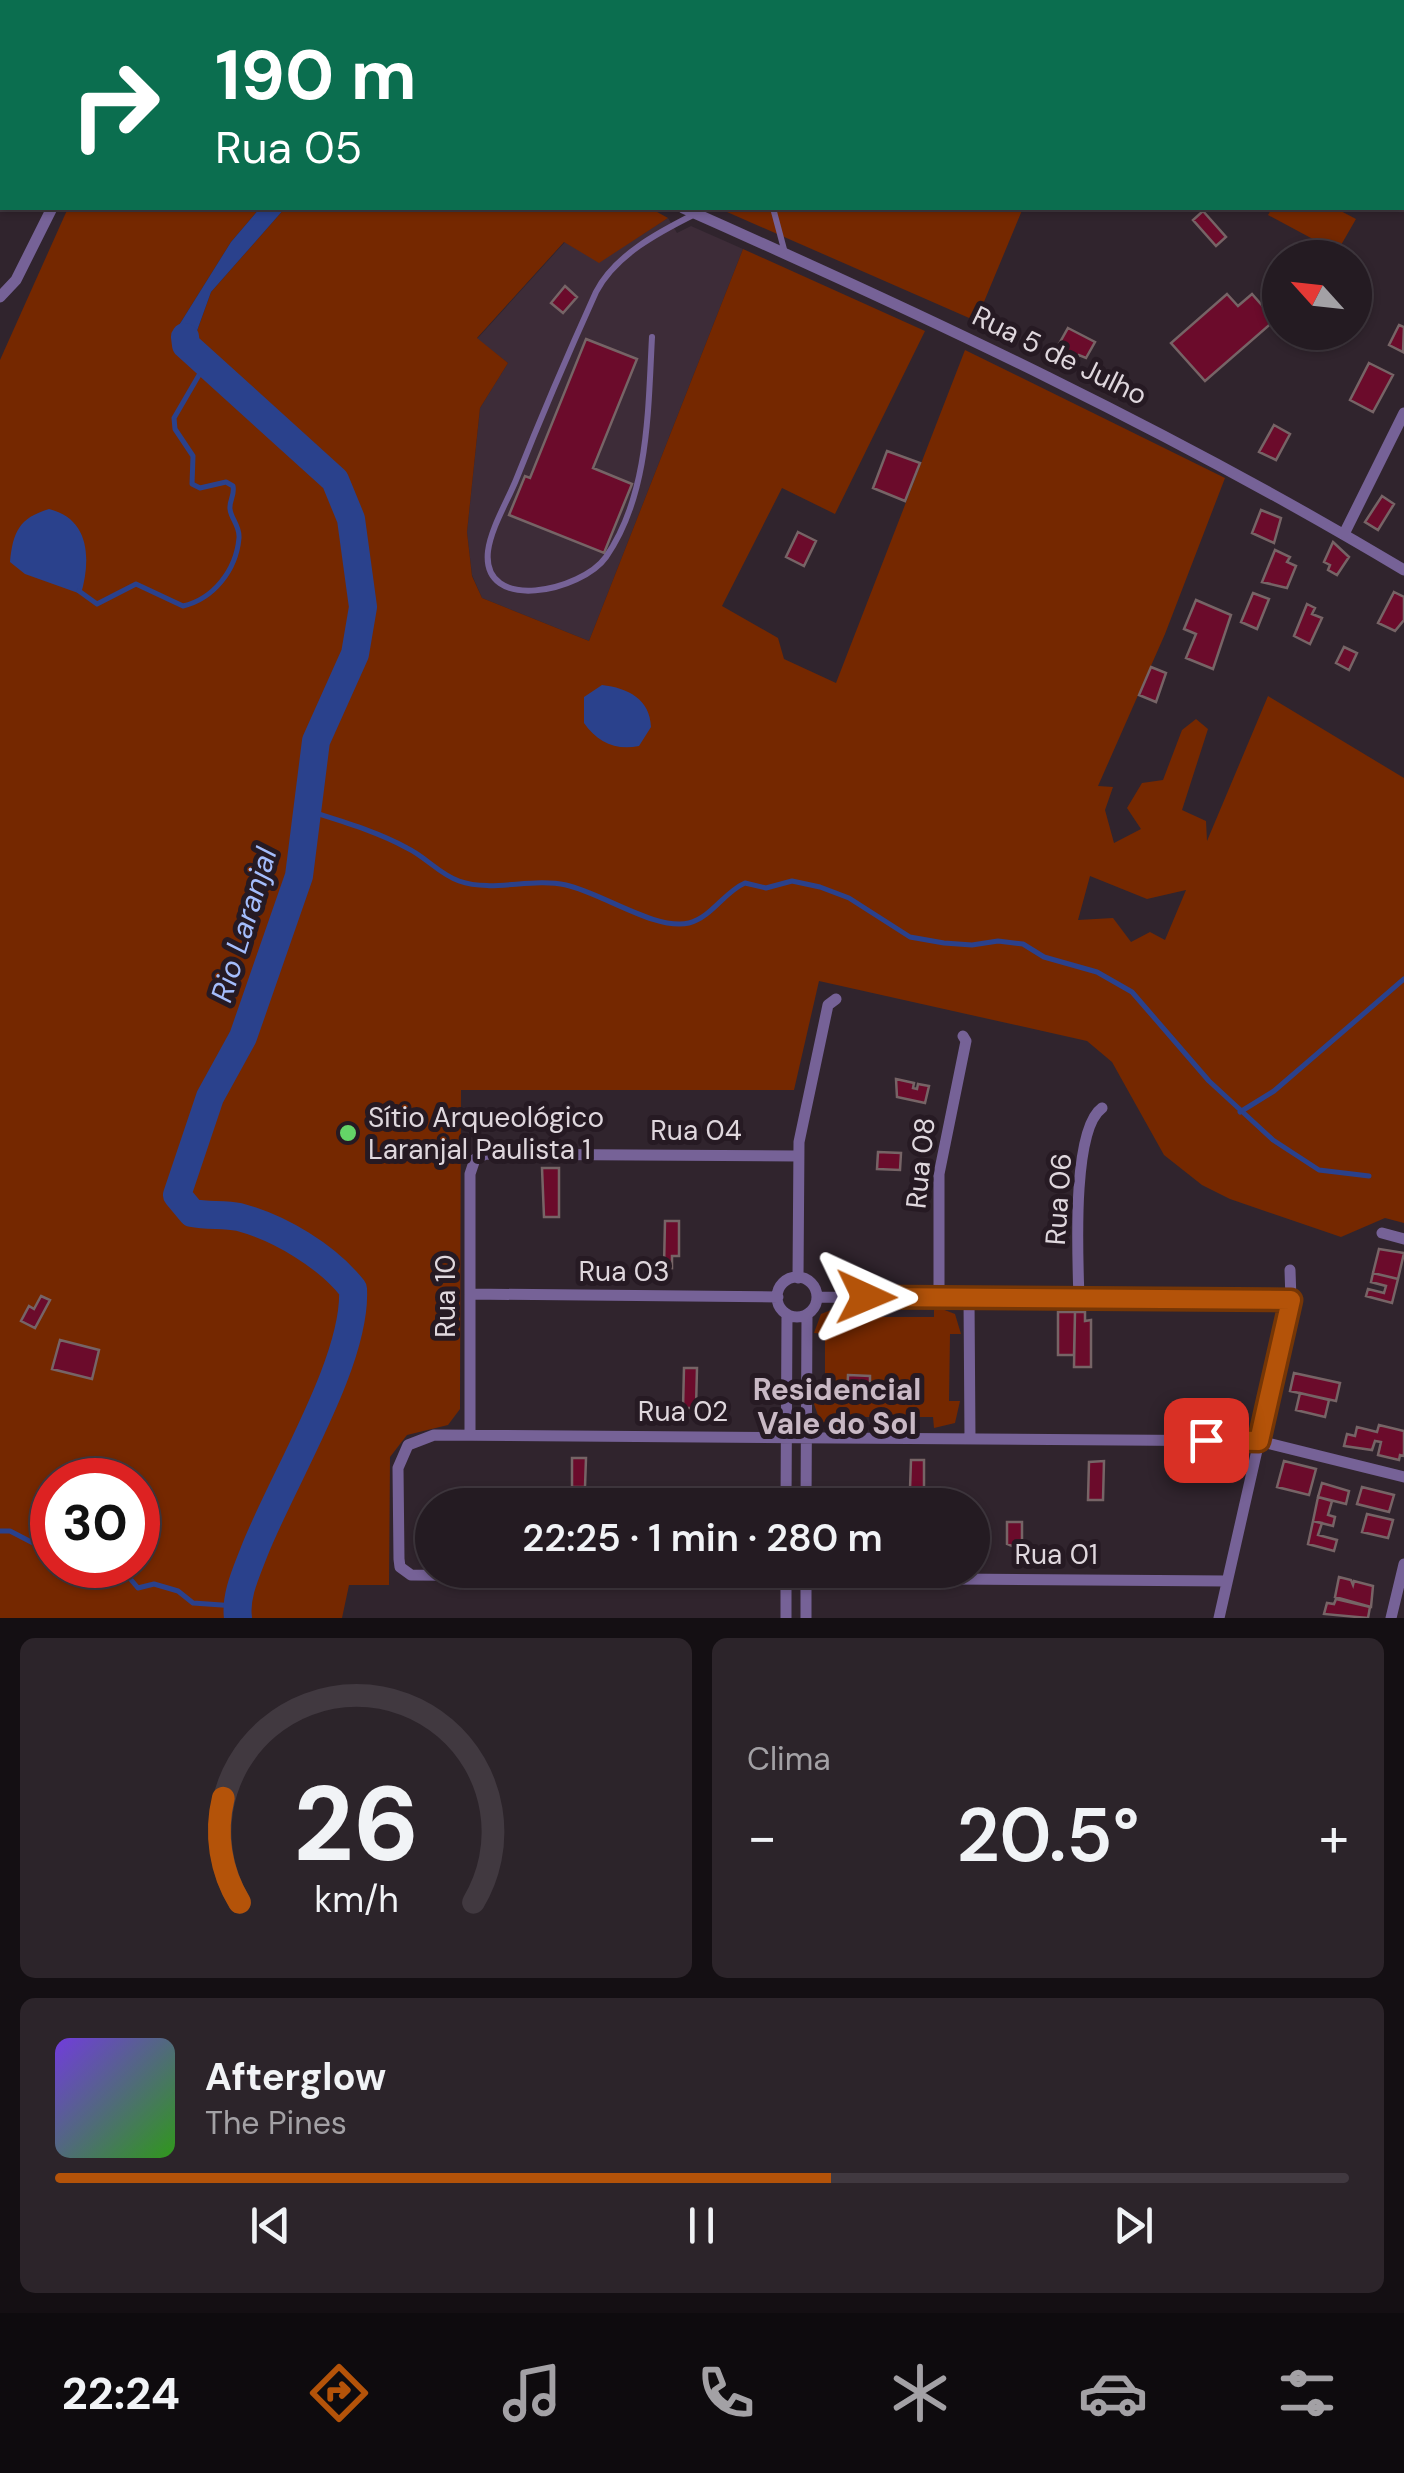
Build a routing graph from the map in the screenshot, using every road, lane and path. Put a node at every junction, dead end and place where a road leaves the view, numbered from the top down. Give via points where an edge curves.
1 (51, 210) edge
2 (687, 210) edge
3 (774, 210) edge
4 (696, 214) junction
5 (785, 254) junction
6 (0, 297) edge
7 (652, 338) dead end
8 (1404, 413) edge
9 (1344, 534) junction
10 (1404, 570) edge
11 (836, 999) dead end
12 (963, 1036) dead end
13 (1102, 1108) dead end
14 (798, 1156) junction
15 (475, 1158) joint
16 (1382, 1234) dead end
17 (1404, 1239) edge
18 (1290, 1270) dead end
19 (798, 1278) junction
20 (470, 1294) junction
21 (778, 1297) junction
22 (817, 1297) junction
23 (939, 1298) junction
24 (969, 1298) junction
25 (1079, 1299) junction
26 (1291, 1300) junction
27 (787, 1314) junction
28 (807, 1314) junction
29 (470, 1435) junction
30 (787, 1437) junction
31 (806, 1438) junction
32 (970, 1439) junction
33 (1259, 1441) junction
34 (1404, 1477) edge
35 (786, 1488) edge
36 (806, 1488) edge
37 (1404, 1564) edge
38 (405, 1572) joint
39 (415, 1572) edge
40 (990, 1577) edge
41 (1227, 1580) junction
42 (786, 1588) edge
43 (806, 1588) edge
44 (786, 1618) edge
45 (806, 1618) edge
46 (1219, 1618) edge
47 (1391, 1618) edge

1 - 6 street via 28,260
2 - 4 street, Rua 5 de Julho
3 - 5 lane
4 - 5 street, Rua 5 de Julho
4 - 7 lane via 623,259 596,292 488,550 507,586 536,593 554,588 589,573 607,556 642,466
5 - 9 street, Rua 5 de Julho via 984,344
8 - 9 street
9 - 10 street, Rua 5 de Julho
11 - 14 street via 828,1006
12 - 23 street, Rua 08 via 939,1174
13 - 25 street, Rua 06 via 1092,1122 1078,1184
14 - 15 street, Rua 04
14 - 19 street
15 - 20 street, Rua 10
16 - 17 street
18 - 26 street
19 - 21 street via 784,1284
19 - 22 street
20 - 21 street, Rua 03
20 - 29 street, Rua 10
21 - 27 street
22 - 23 street
22 - 28 street
23 - 24 street
24 - 25 street
24 - 32 street
25 - 26 street
26 - 33 street
27 - 28 street
27 - 30 street
28 - 31 street
29 - 30 street, Rua 02
29 - 38 street, Rua 02 via 424,1436 403,1452 399,1559
30 - 31 street, Rua 02
30 - 35 street
31 - 32 street, Rua 02
31 - 36 street
32 - 33 street, Rua 02
33 - 34 street, Rua 02
33 - 41 street
37 - 47 street
38 - 39 street, Rua 01
40 - 41 street, Rua 01
41 - 46 street
42 - 44 street
43 - 45 street

